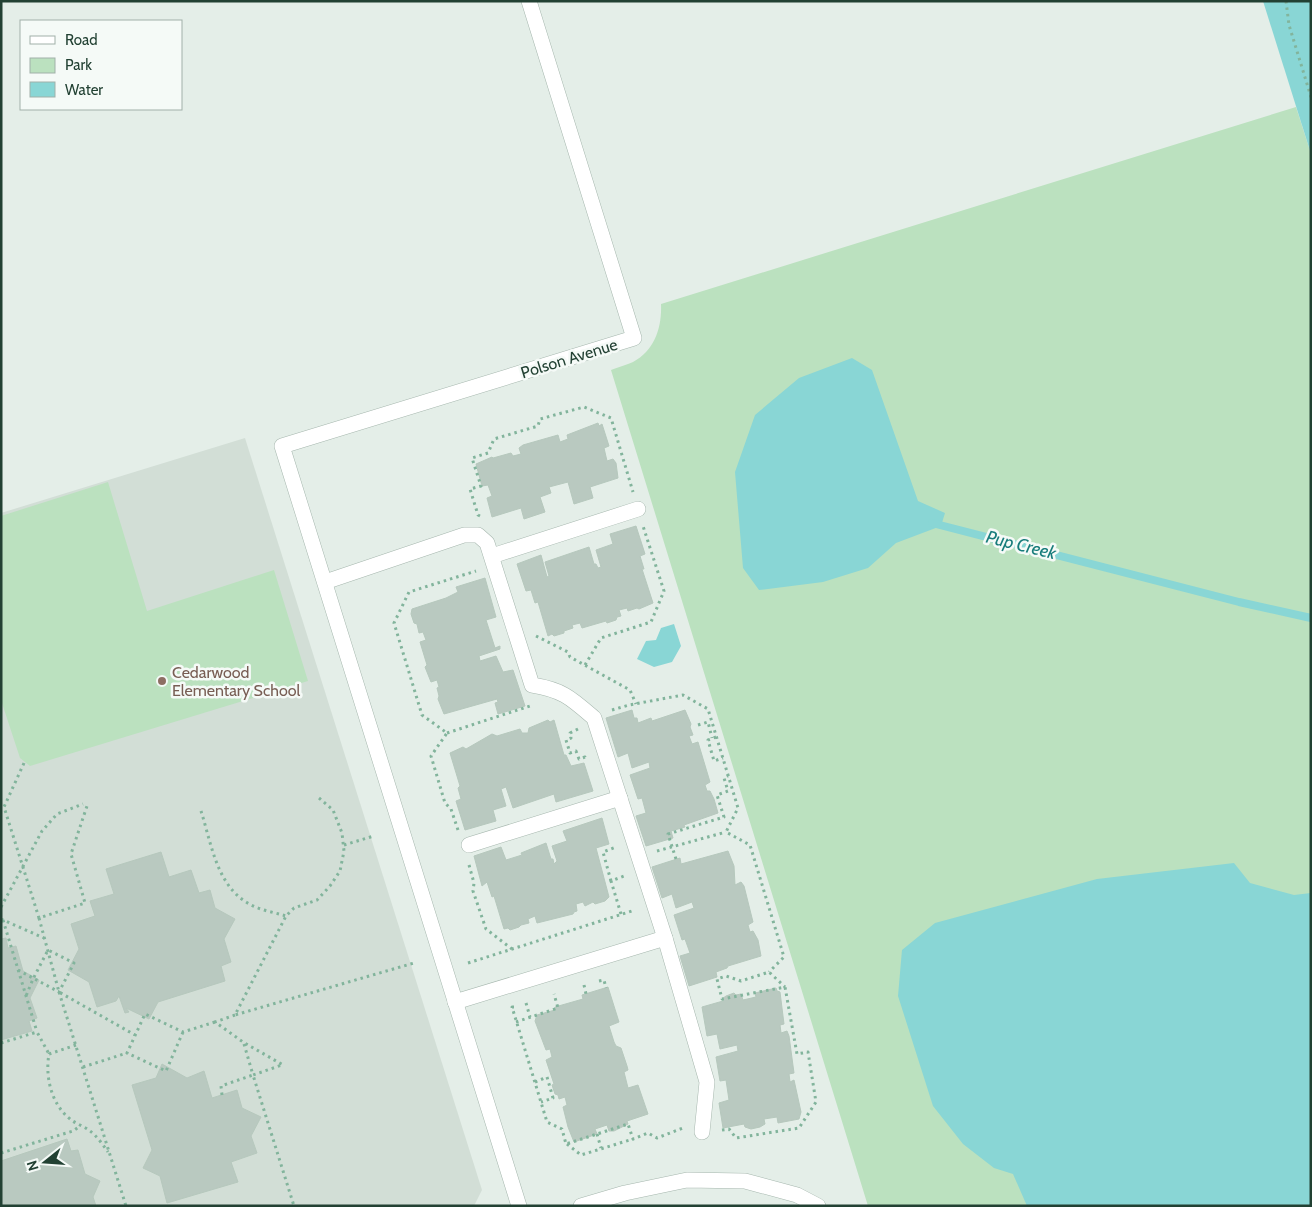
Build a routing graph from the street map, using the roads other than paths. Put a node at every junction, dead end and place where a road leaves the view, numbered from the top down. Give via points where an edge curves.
1 (529, 1) edge
2 (638, 509) road end
3 (492, 556) junction
4 (325, 582) junction
5 (620, 798) junction
6 (464, 841) road end
7 (665, 938) junction
8 (455, 1002) junction
9 (702, 1132) dead end
10 (520, 1206) edge
11 (581, 1206) edge
12 (818, 1206) edge

1 - 4 street, Polson Avenue via 634,338 282,446
2 - 3 street
3 - 4 street via 487,543 478,535 464,535
3 - 5 street via 532,685 569,696 594,718
4 - 8 street
5 - 6 street
5 - 7 street
7 - 8 street
7 - 9 street via 707,1082
8 - 10 street
11 - 12 street via 687,1180 745,1181 797,1195

